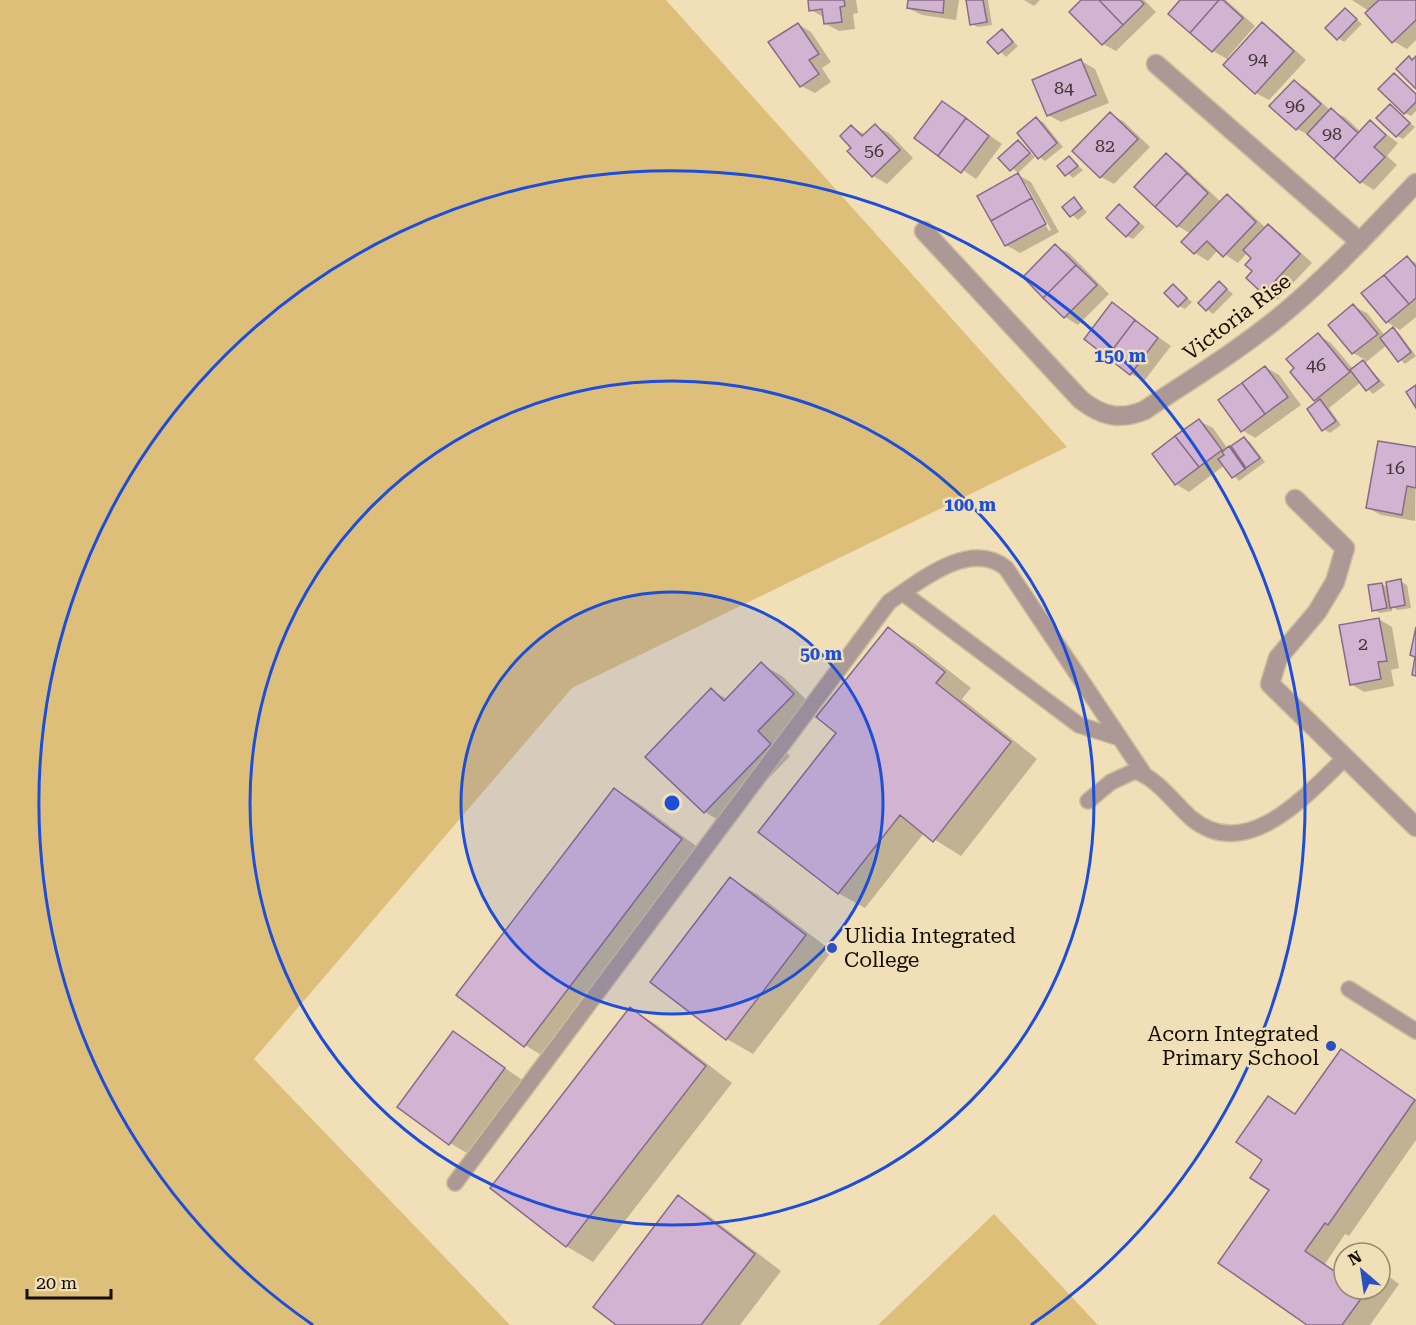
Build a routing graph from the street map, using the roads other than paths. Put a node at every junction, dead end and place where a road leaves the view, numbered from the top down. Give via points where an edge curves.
1 (1156, 64) dead end
2 (1416, 183) edge
3 (924, 231) dead end
4 (1359, 242) junction
5 (1296, 499) dead end
6 (903, 593) junction
7 (1120, 738) junction
8 (1346, 757) junction
9 (1144, 774) junction
10 (1088, 801) dead end
11 (1416, 828) edge
12 (1349, 989) dead end
13 (1416, 1031) edge
14 (455, 1183) dead end

1 - 4 street
2 - 4 street, Victoria Rise
3 - 4 street, Victoria Rise via 1081,400 1096,412 1115,417 1145,410 1225,357 1325,277
5 - 8 street via 1345,548 1335,582 1317,612 1278,658 1270,684
6 - 7 lane via 1079,725
6 - 7 lane via 968,558 1000,563 1012,575
6 - 14 lane via 889,602
7 - 9 lane
8 - 9 lane via 1272,822 1229,834 1198,824
8 - 11 street
9 - 10 lane via 1126,773
12 - 13 lane

